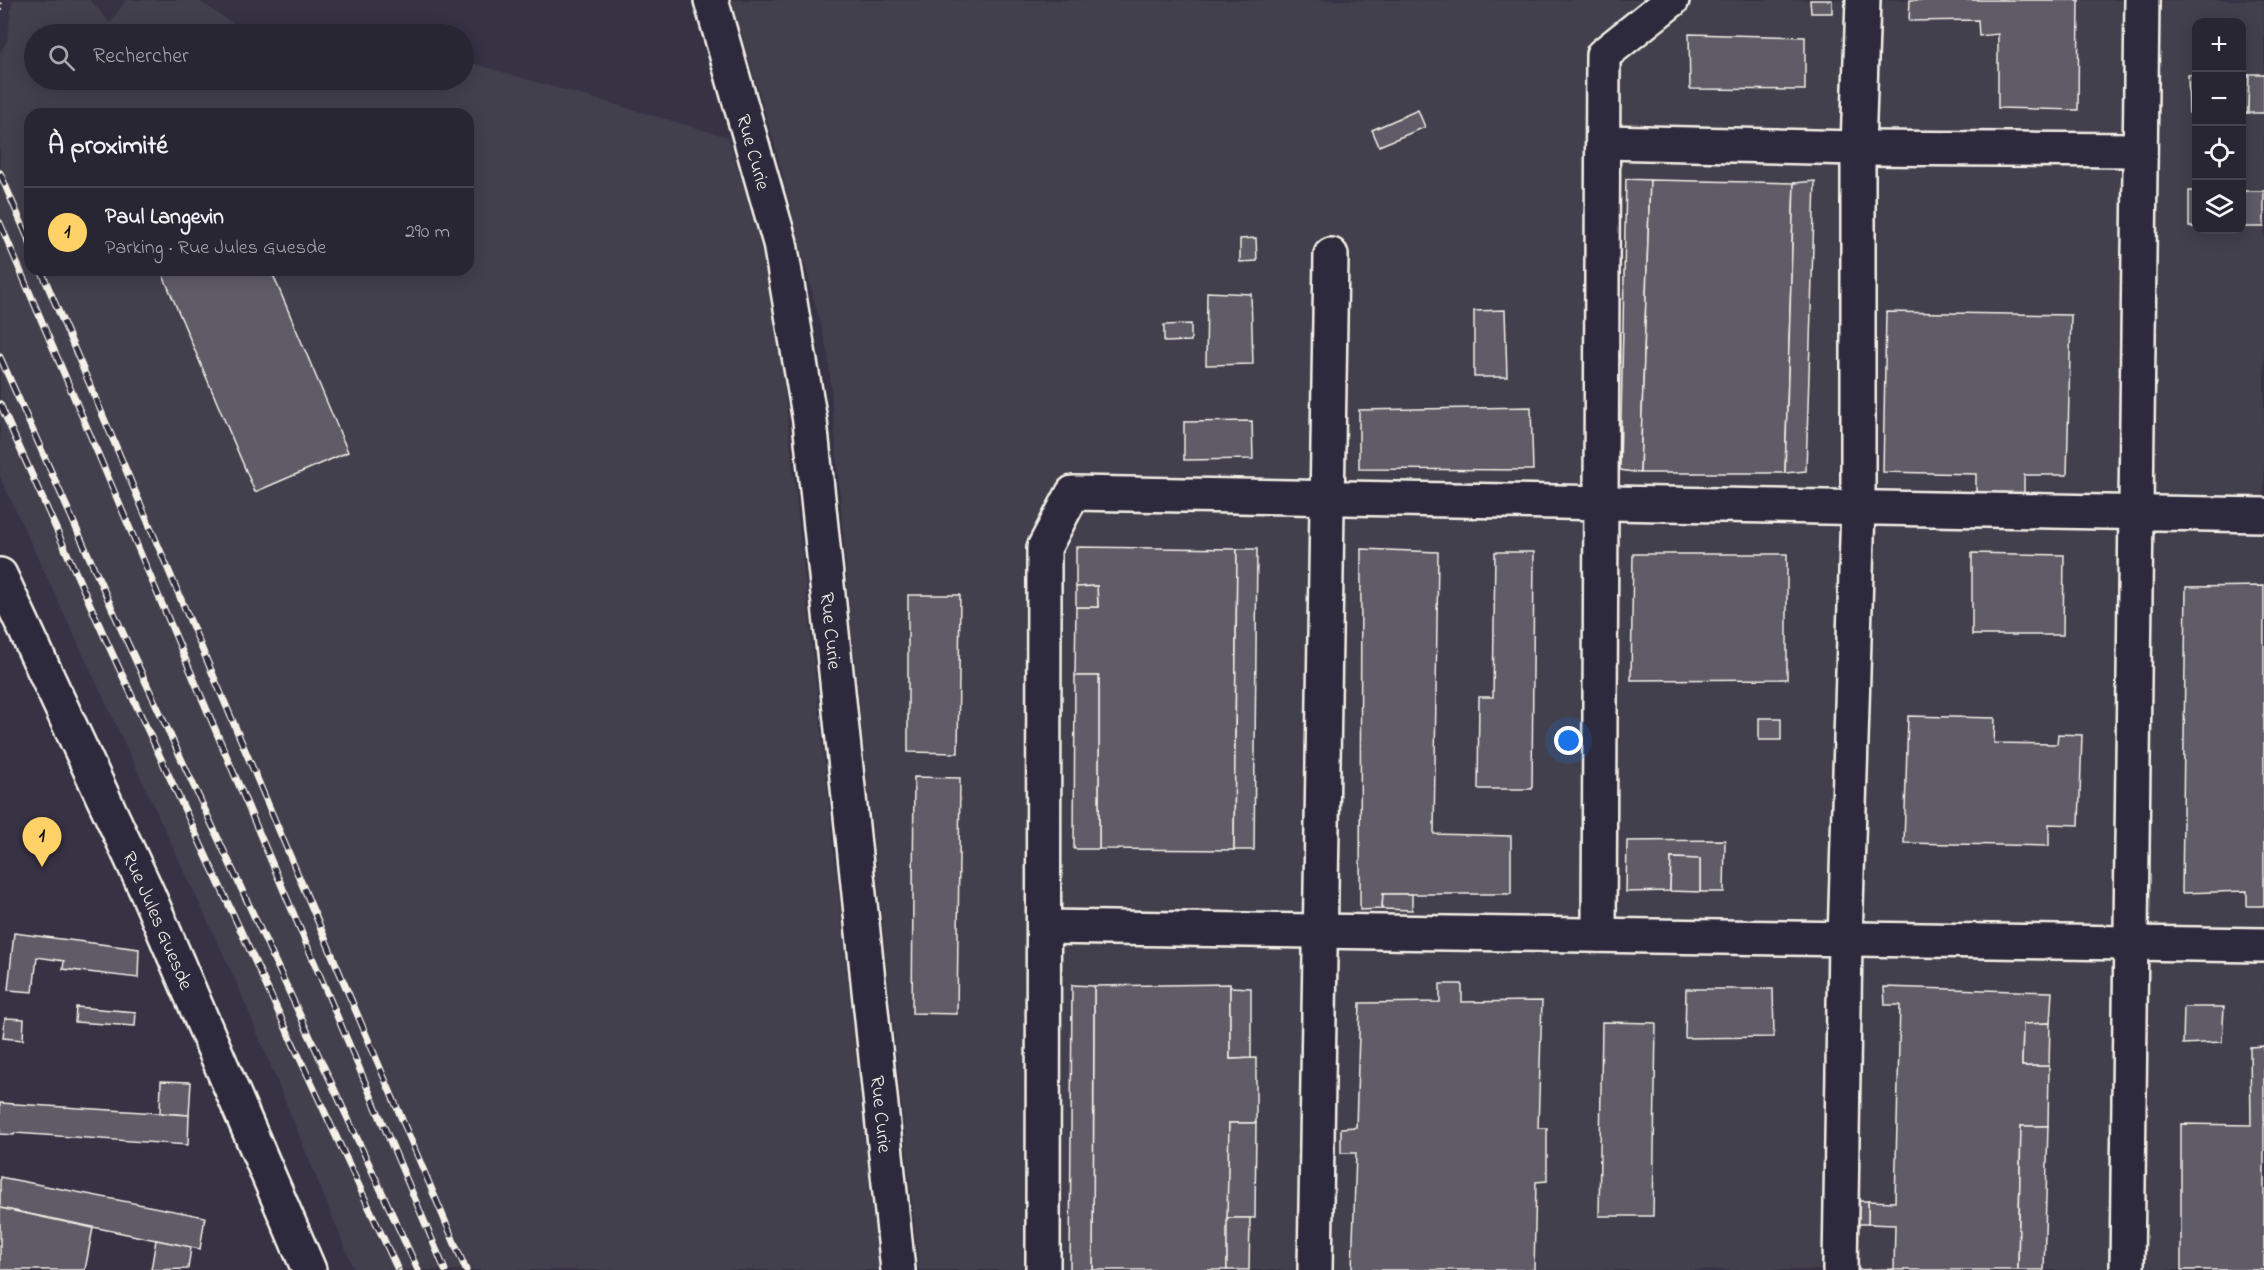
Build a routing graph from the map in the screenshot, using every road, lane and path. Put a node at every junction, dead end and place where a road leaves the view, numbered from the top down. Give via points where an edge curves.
1 (2, 0) edge
2 (711, 0) edge
3 (1672, 0) edge
4 (1863, 0) edge
5 (2142, 0) edge
6 (0, 10) edge
7 (1602, 142) junction
8 (1858, 148) junction
9 (2140, 150) junction
10 (1331, 255) dead end
11 (1327, 498) junction
12 (1601, 503) junction
13 (1858, 506) junction
14 (2136, 513) junction
15 (2264, 515) edge
16 (0, 574) edge
17 (1044, 927) junction
18 (1321, 932) junction
19 (1599, 935) junction
20 (1845, 940) junction
21 (2131, 944) junction
22 (2264, 945) edge
23 (309, 1270) edge
24 (898, 1270) edge
25 (1043, 1270) edge
26 (1315, 1270) edge
27 (1840, 1270) edge
28 (2127, 1270) edge

1 - 6 path
2 - 24 street, Rue Curie via 780,243 810,421
3 - 7 street via 1603,55
4 - 8 street
5 - 9 street
7 - 8 street
7 - 12 street
8 - 9 street
8 - 13 street
9 - 14 street
10 - 11 street
11 - 12 street
11 - 17 street via 1072,493 1044,548
11 - 18 street
12 - 13 street
12 - 19 street
13 - 14 street
13 - 20 street
14 - 15 street
14 - 21 street
16 - 23 street, Rue Jules Guesde via 147,892
17 - 18 street
17 - 25 street
18 - 19 street
18 - 26 street
19 - 20 street
20 - 21 street
20 - 27 street
21 - 22 street
21 - 28 street

